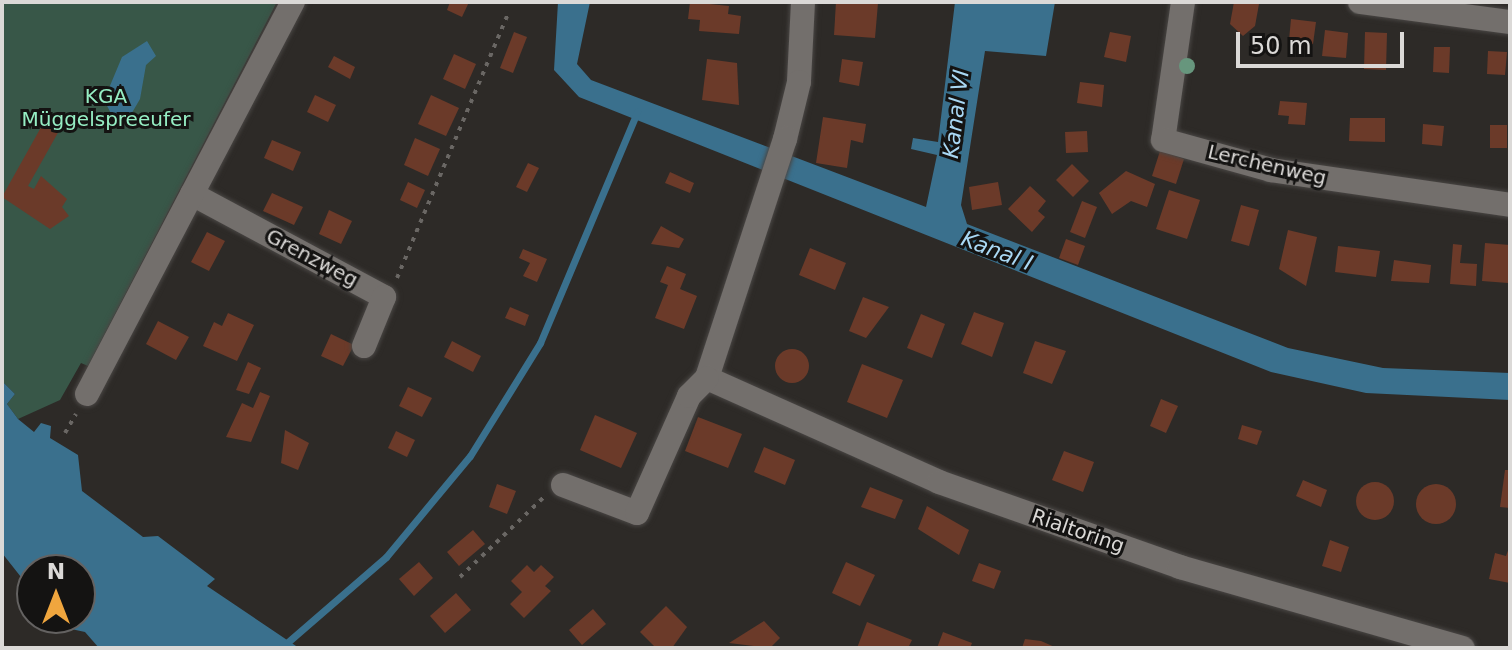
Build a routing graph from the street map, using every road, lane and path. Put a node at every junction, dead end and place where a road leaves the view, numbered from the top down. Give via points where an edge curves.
1 (293, 2) edge
2 (803, 2) edge
3 (1183, 2) edge
4 (1360, 2) edge
5 (508, 14) dead end
6 (1510, 22) edge
7 (192, 194) junction
8 (1510, 205) edge
9 (384, 297) junction
10 (364, 346) dead end
11 (707, 378) junction
12 (84, 399) joint
13 (65, 433) dead end
14 (563, 485) joint
15 (460, 577) dead end
16 (1463, 648) edge

1 - 7 street
2 - 11 street via 799,82 785,139
3 - 8 street, Lerchenweg via 1163,140 1271,170
4 - 6 street
5 - 9 path via 470,119 459,125
7 - 9 street, Grenzweg
7 - 12 street
9 - 10 street
11 - 14 street via 689,396 637,513
11 - 16 street, Rialtoring via 939,482 1180,567
12 - 13 path
14 - 15 path

